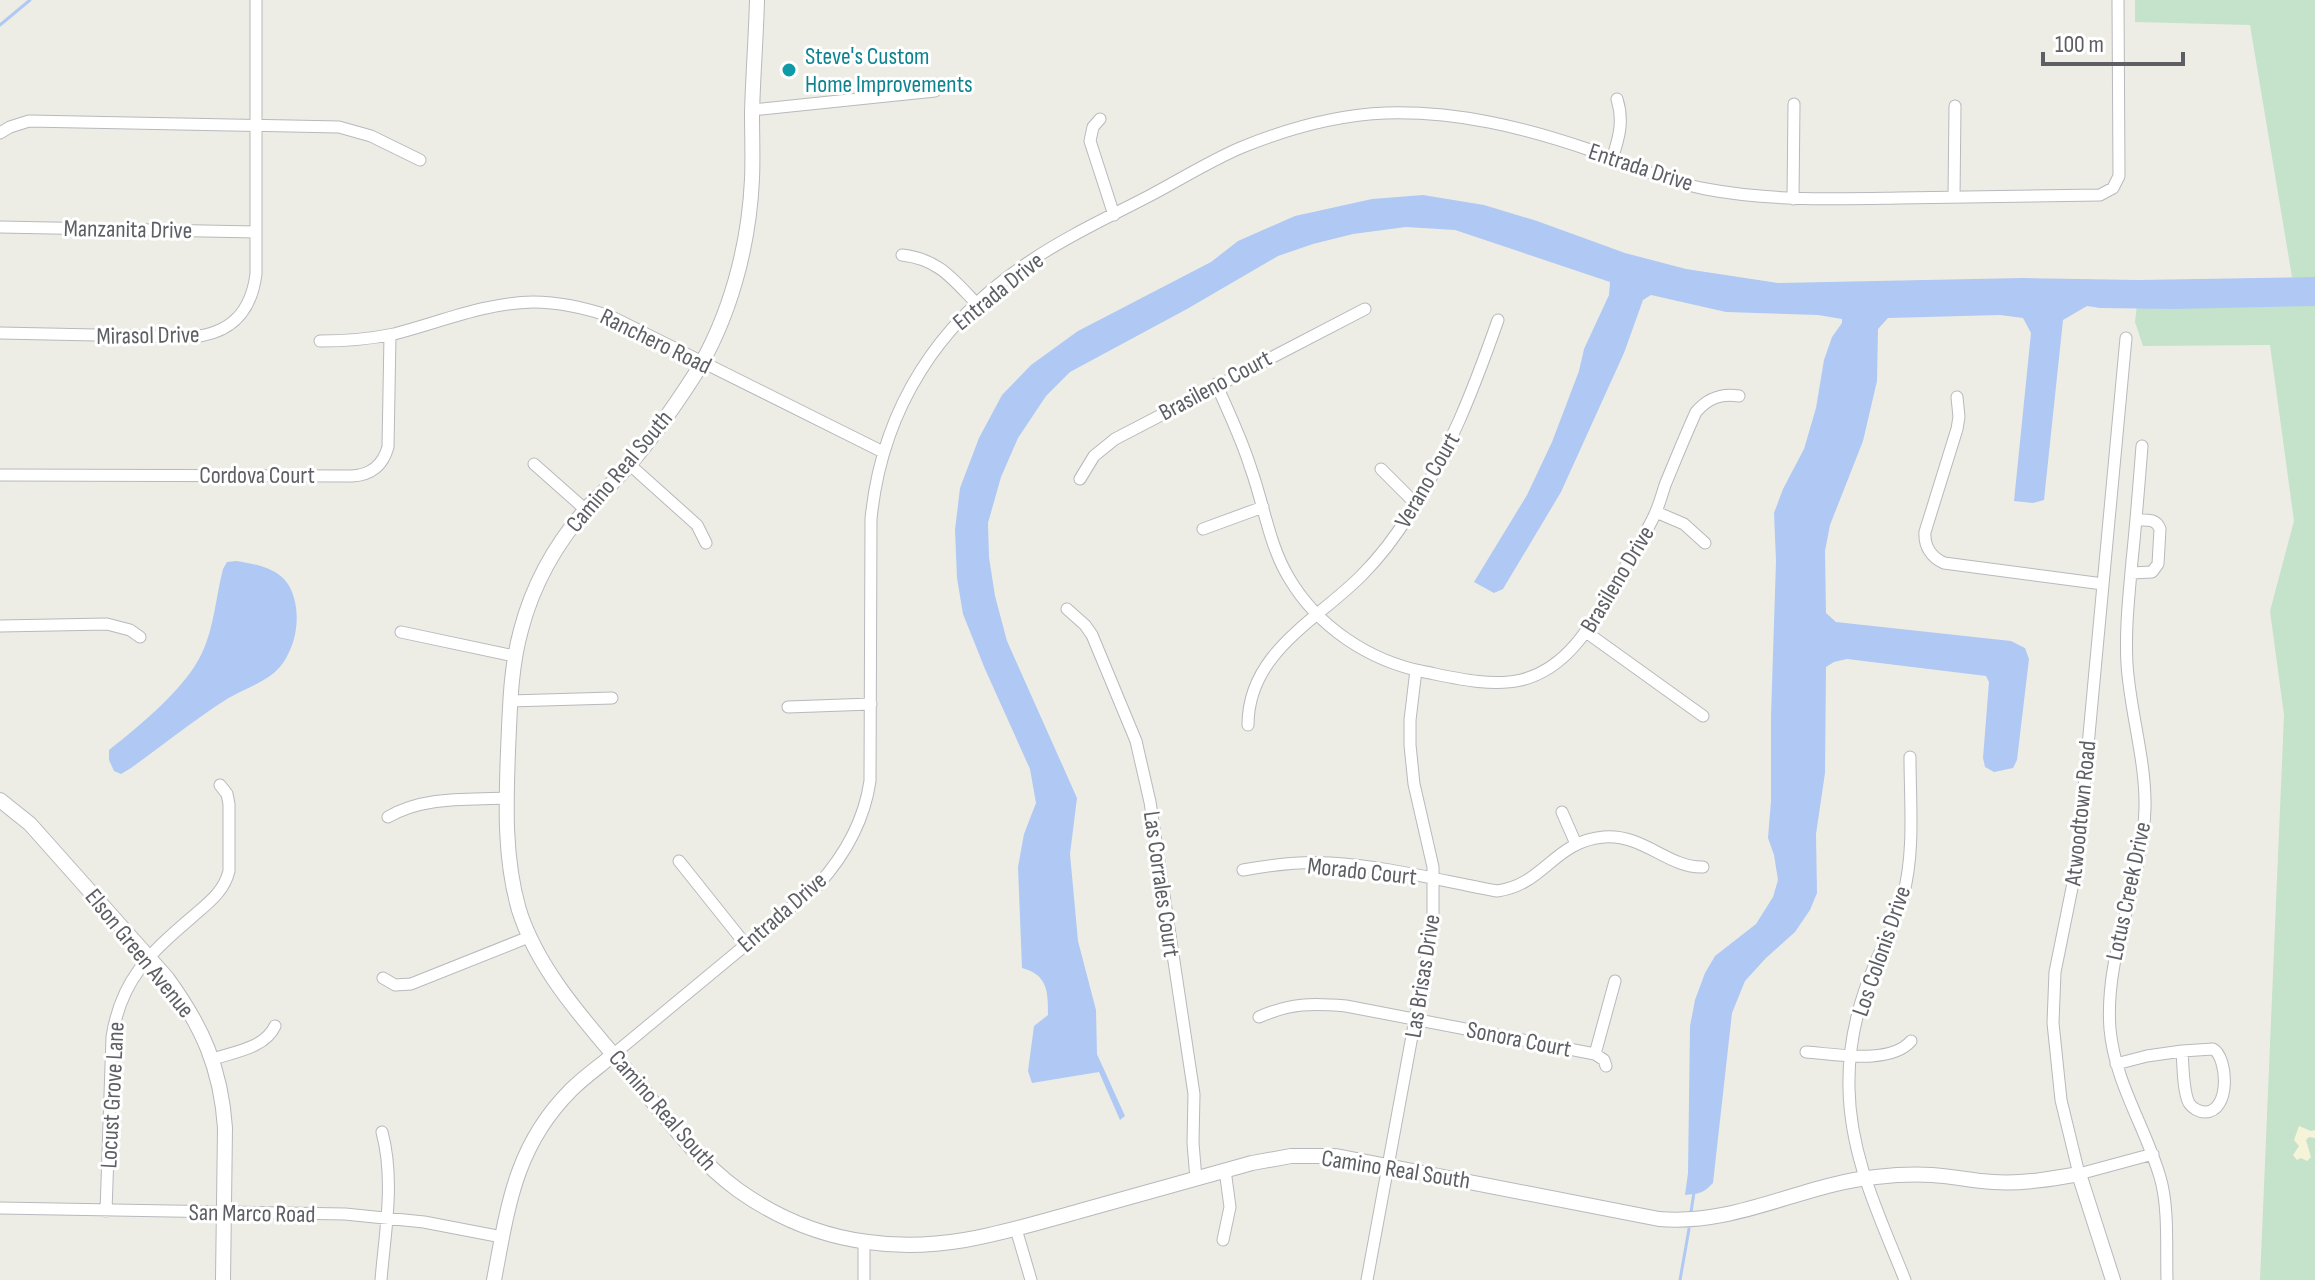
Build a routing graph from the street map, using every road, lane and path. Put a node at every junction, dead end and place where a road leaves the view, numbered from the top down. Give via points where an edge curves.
1 (256, 0) edge
2 (757, 0) edge
3 (2118, 0) edge
4 (935, 91) dead end
5 (1617, 99) dead end
6 (1794, 104) dead end
7 (1955, 106) dead end
8 (752, 110) junction
9 (1100, 119) dead end
10 (256, 125) junction
11 (0, 133) edge
12 (1612, 159) junction
13 (420, 160) dead end
14 (1954, 197) junction
15 (1793, 199) junction
16 (1114, 215) junction
17 (0, 227) edge
18 (256, 232) junction
19 (902, 255) dead end
20 (976, 303) junction
21 (1365, 309) dead end
22 (1498, 320) dead end
23 (0, 333) edge
24 (390, 335) junction
25 (2126, 338) dead end
26 (320, 341) dead end
27 (702, 362) junction
28 (1216, 384) junction
29 (1739, 396) dead end
30 (1957, 397) dead end
31 (2142, 446) dead end
32 (883, 452) junction
33 (534, 464) dead end
34 (629, 464) junction
35 (1381, 469) dead end
36 (0, 475) edge
37 (1080, 479) dead end
38 (1416, 504) junction
39 (1263, 507) junction
40 (586, 510) junction
41 (1656, 512) junction
42 (2136, 520) junction
43 (1203, 529) dead end
44 (706, 543) dead end
45 (1705, 543) dead end
46 (2131, 573) junction
47 (2103, 584) junction
48 (1067, 609) dead end
49 (1317, 614) junction
50 (0, 626) edge
51 (401, 632) dead end
52 (1586, 632) junction
53 (140, 637) dead end
54 (514, 656) junction
55 (1416, 670) junction
56 (612, 698) dead end
57 (510, 701) junction
58 (871, 704) junction
59 (788, 707) dead end
60 (1703, 716) dead end
61 (1248, 725) dead end
62 (1910, 757) dead end
63 (220, 785) dead end
64 (507, 798) junction
65 (0, 800) edge
66 (1562, 812) dead end
67 (388, 817) dead end
68 (1576, 844) junction
69 (679, 861) dead end
70 (1703, 867) dead end
71 (1243, 870) dead end
72 (1434, 879) junction
73 (529, 937) junction
74 (746, 945) junction
75 (148, 957) junction
76 (383, 978) dead end
77 (1615, 981) dead end
78 (1259, 1017) dead end
79 (1416, 1019) junction
80 (275, 1026) dead end
81 (1911, 1041) dead end
82 (2182, 1051) junction
83 (1806, 1052) dead end
84 (614, 1054) junction
85 (1595, 1054) junction
86 (1850, 1054) junction
87 (213, 1059) junction
88 (2116, 1064) junction
89 (1606, 1066) dead end
90 (382, 1132) dead end
91 (2153, 1154) junction
92 (1389, 1166) junction
93 (1225, 1170) junction
94 (2079, 1174) junction
95 (1865, 1178) junction
96 (1196, 1179) junction
97 (0, 1208) edge
98 (106, 1211) junction
99 (224, 1213) junction
100 (386, 1217) junction
101 (1016, 1229) junction
102 (502, 1237) junction
103 (1223, 1240) dead end
104 (864, 1242) junction
105 (223, 1280) edge
106 (381, 1280) edge
107 (494, 1280) edge
108 (864, 1280) edge
109 (1031, 1280) edge
110 (1367, 1280) edge
111 (1905, 1280) edge
112 (2113, 1280) edge
113 (2167, 1280) edge

1 - 10 street, Mirasol Drive
2 - 8 street, Camino Real South
3 - 14 street, Entrada Drive via 2117,183 2100,195
4 - 8 street
5 - 12 street via 1620,133
6 - 15 street
7 - 14 street
8 - 27 street, Camino Real South via 752,180 744,240 726,309
9 - 16 street via 1090,141
10 - 11 street via 29,121
10 - 13 street via 349,129
10 - 18 street, Mirasol Drive
12 - 15 street, Entrada Drive via 1703,188
12 - 16 street, Entrada Drive via 1481,119 1367,115 1317,123 1238,149
14 - 15 street, Entrada Drive
16 - 20 street, Entrada Drive via 1031,260
17 - 18 street, Manzanita Drive
18 - 23 street, Mirasol Drive via 251,298 240,316 213,334
19 - 20 street via 938,266
20 - 32 street, Entrada Drive via 931,353
21 - 28 street, Brasileno Court
22 - 38 street, Verano Court via 1464,414
24 - 26 street, Ranchero Road
24 - 27 street, Ranchero Road via 468,311 552,303 612,317
24 - 36 street, Cordova Court via 388,447 381,463 368,473
25 - 47 street, Atwoodtown Road
27 - 32 street, Ranchero Road
27 - 34 street, Camino Real South
28 - 37 street, Brasileno Court via 1115,439 1094,456
28 - 39 street, Brasileno Drive
29 - 41 street, Brasileno Drive via 1717,397 1696,412
30 - 47 street via 1957,429 1925,532 1931,554 1944,563
31 - 42 street, Lotus Creek Drive
32 - 58 street, Entrada Drive via 871,519
33 - 40 street
34 - 40 street, Camino Real South
34 - 44 street via 697,525
35 - 38 street
38 - 49 street, Verano Court via 1372,565
39 - 43 street
39 - 49 street, Brasileno Drive via 1282,564
40 - 54 street, Camino Real South via 535,587
41 - 45 street via 1684,524
41 - 52 street, Brasileno Drive
42 - 46 street, Lotus Creek Drive
42 - 46 street via 2158,524 2158,564 2152,572
46 - 88 street, Lotus Creek Drive via 2127,665 2145,807 2111,977
47 - 94 street, Atwoodtown Road via 2079,842 2053,997 2059,1087
48 - 96 street, Las Corrales Court via 1092,635 1140,754 1194,1094
49 - 55 street, Brasileno Drive via 1362,648
49 - 61 street, Verano Court via 1280,648 1257,680
50 - 53 street via 107,624
51 - 54 street
52 - 55 street, Brasileno Drive via 1564,657 1522,680 1494,682
52 - 60 street
54 - 57 street, Camino Real South
55 - 72 street, Las Brisas Drive via 1411,764
56 - 57 street
57 - 64 street, Camino Real South
58 - 59 street
58 - 74 street, Entrada Drive via 870,781 854,834 818,885
62 - 86 street, Los Colonis Drive via 1907,878 1861,1002
63 - 75 street, Locust Grove Lane via 229,804 227,879 218,895
64 - 67 street via 428,801
64 - 73 street, Camino Real South via 513,884
65 - 75 street, Elson Green Avenue via 30,824
66 - 68 street
68 - 70 street via 1621,839 1646,845 1683,865
68 - 72 street, Morado Court via 1511,889
69 - 74 street
71 - 72 street, Morado Court via 1329,863
72 - 79 street, Las Brisas Drive via 1433,922
73 - 76 street via 411,984 395,985
73 - 84 street, Camino Real South
74 - 84 street, Entrada Drive
75 - 87 street, Elson Green Avenue via 182,999
75 - 98 street, Locust Grove Lane via 127,986 112,1037
77 - 85 street, Sonora Court
78 - 79 street, Sonora Court via 1314,1003
79 - 85 street, Sonora Court
79 - 92 street, Las Brisas Drive
80 - 87 street via 261,1043
81 - 86 street via 1893,1054
82 - 82 street via 2213,1049 2220,1054 2224,1093 2214,1110 2202,1112 2189,1104
82 - 88 street
83 - 86 street
84 - 102 street, Entrada Drive via 572,1089 533,1140 512,1191
84 - 104 street, Camino Real South via 686,1142 730,1184 795,1222
85 - 89 street
86 - 95 street, Los Colonis Drive via 1850,1113
87 - 99 street, Elson Green Avenue via 224,1105
88 - 91 street, Lotus Creek Drive
90 - 100 street via 389,1183
91 - 94 street, Camino Real South
91 - 113 street, Lotus Creek Drive via 2164,1193
92 - 93 street, Camino Real South via 1336,1156 1291,1156
92 - 95 street, Camino Real South via 1668,1220 1732,1215
92 - 110 street, Las Brisas Drive
93 - 96 street, Camino Real South
93 - 103 street via 1230,1207
94 - 95 street, Camino Real South via 2020,1182 1933,1175
94 - 112 street, Atwoodtown Road
95 - 111 street, Los Colonis Drive
96 - 101 street, Camino Real South
97 - 98 street, San Marco Road
98 - 99 street, San Marco Road
99 - 100 street, San Marco Road
99 - 105 street, Elson Green Avenue
100 - 102 street, San Marco Road
100 - 106 street
101 - 104 street, Camino Real South via 952,1243
101 - 109 street
102 - 107 street, Entrada Drive
104 - 108 street

